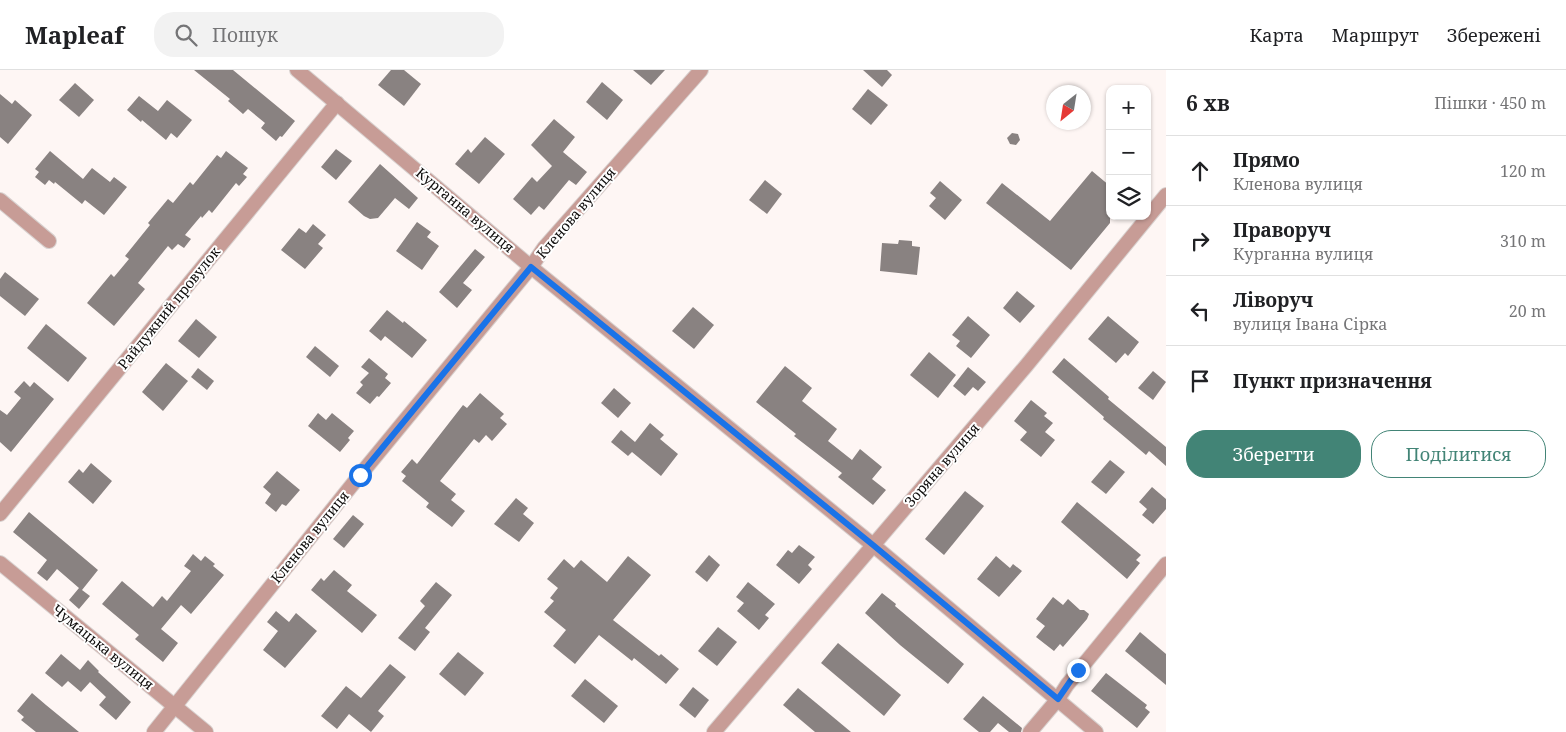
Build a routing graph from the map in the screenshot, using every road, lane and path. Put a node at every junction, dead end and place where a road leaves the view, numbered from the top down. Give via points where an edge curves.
1 (297, 70) edge
2 (701, 70) edge
3 (338, 103) junction
4 (1166, 195) edge
5 (0, 200) edge
6 (49, 241) dead end
7 (531, 267) junction
8 (0, 514) edge
9 (873, 545) junction
10 (0, 563) edge
11 (1166, 564) edge
12 (1058, 699) junction
13 (176, 706) junction
14 (154, 732) edge
15 (206, 732) edge
16 (714, 732) edge
17 (1030, 732) edge
18 (1096, 732) edge

1 - 3 street, Курганна вулиця
2 - 7 street, Кленова вулиця via 544,248
3 - 7 street, Курганна вулиця
3 - 8 street, Райдужний провулок
4 - 9 street, Зоряна вулиця
5 - 6 street
7 - 9 street, Курганна вулиця
7 - 13 street, Кленова вулиця
9 - 12 street, Курганна вулиця
9 - 16 street, Зоряна вулиця
10 - 13 street, Чумацька вулиця
11 - 12 street
12 - 17 street
12 - 18 street, Курганна вулиця
13 - 14 street, Кленова вулиця
13 - 15 street, Чумацька вулиця

